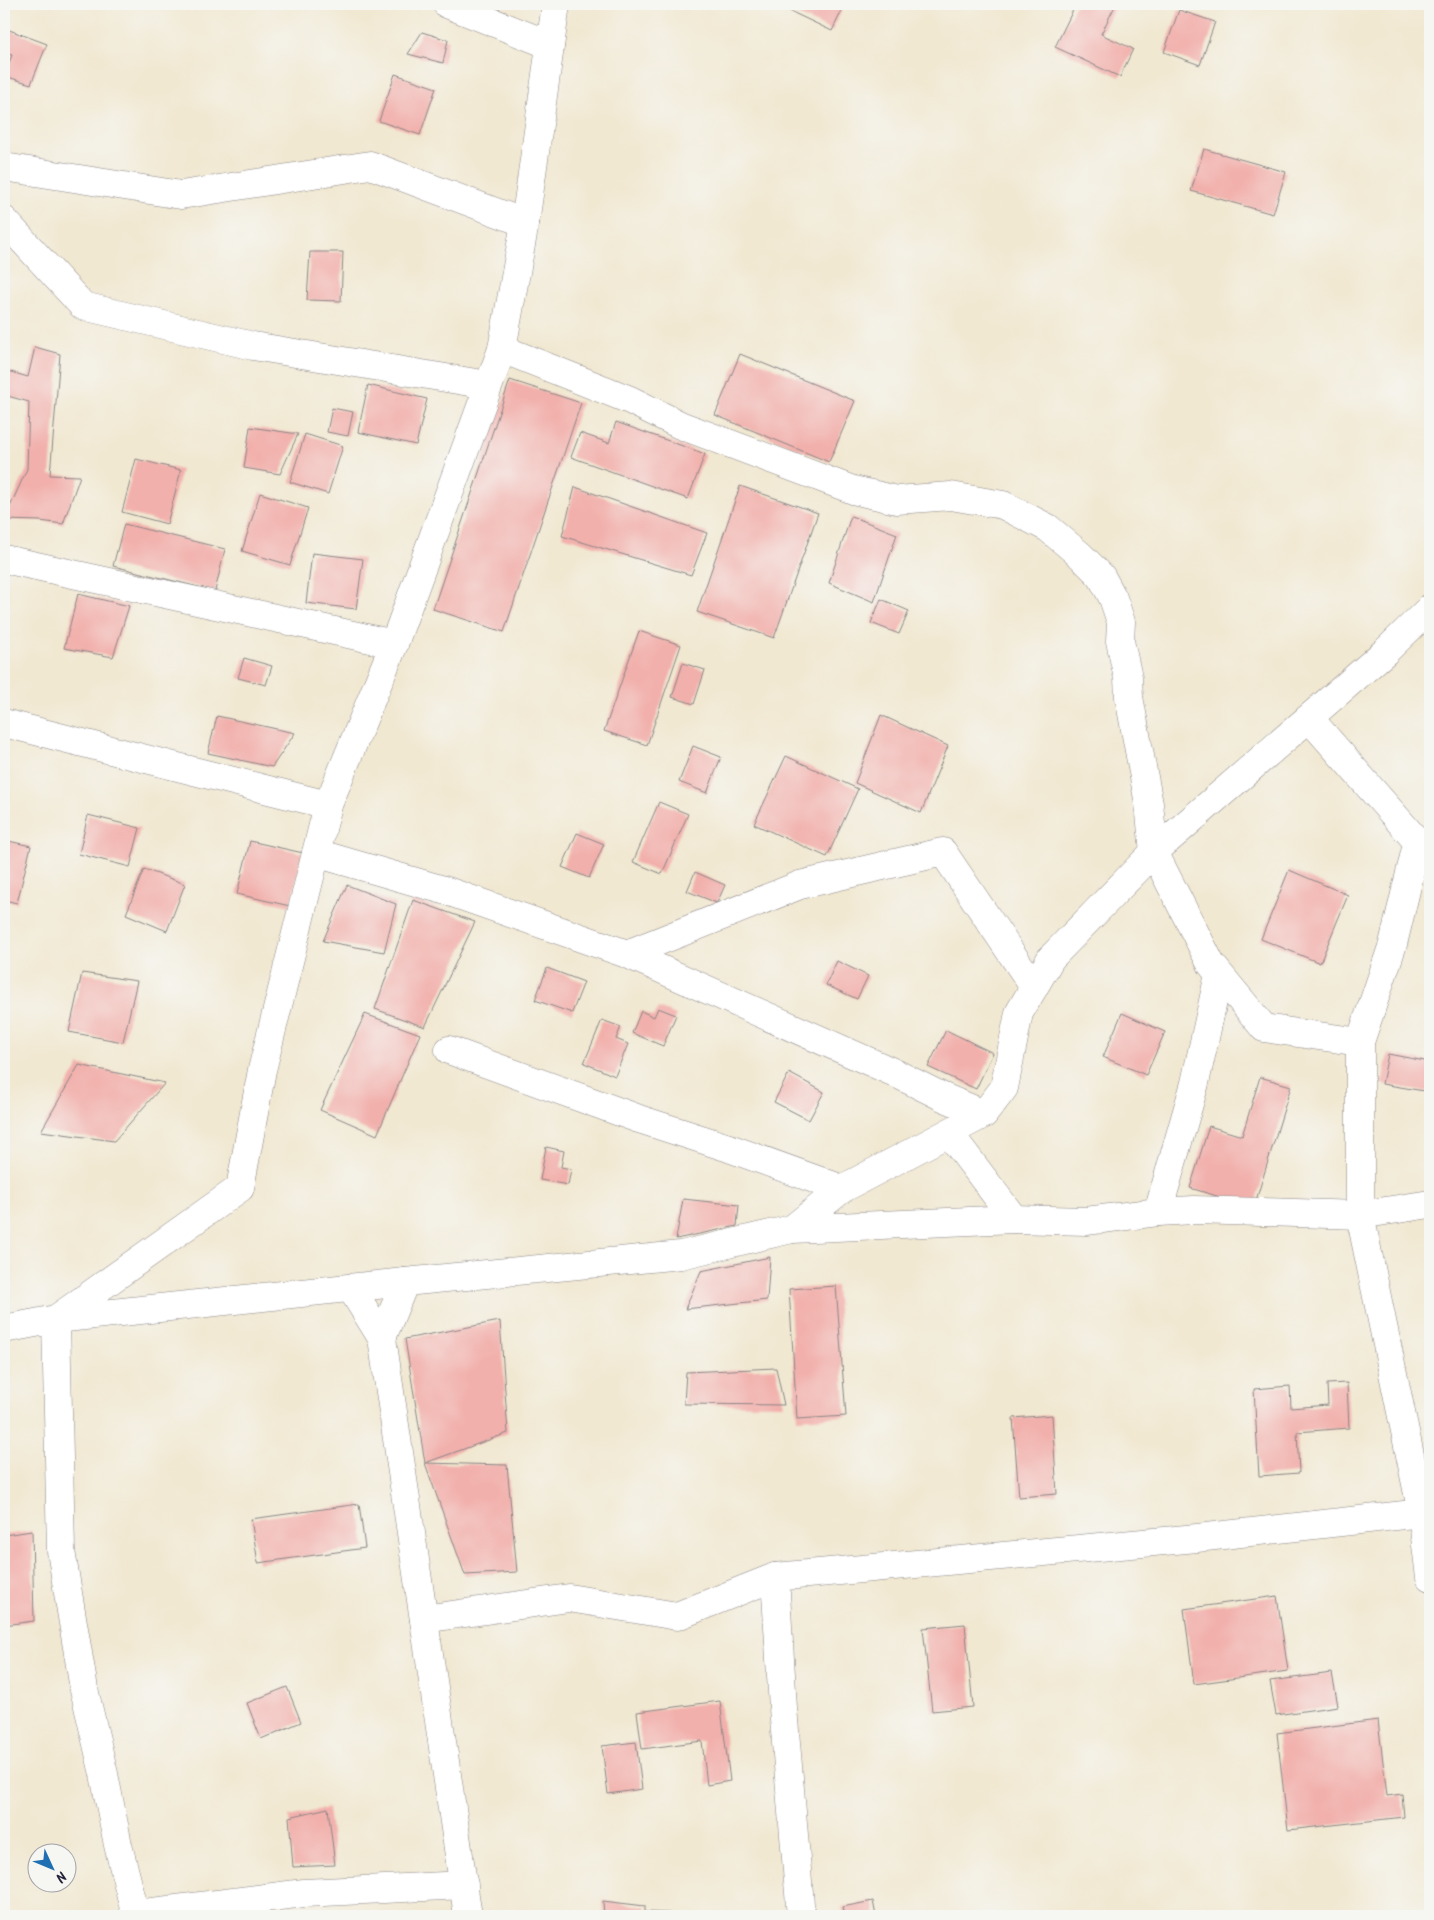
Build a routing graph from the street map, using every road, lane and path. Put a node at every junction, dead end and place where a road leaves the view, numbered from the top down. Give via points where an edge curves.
1 (447, 4) edge
2 (556, 4) edge
3 (550, 46) junction
4 (4, 167) edge
5 (4, 220) edge
6 (525, 223) junction
7 (502, 350) junction
8 (488, 385) junction
9 (4, 559) edge
10 (1430, 608) edge
11 (394, 644) junction
12 (1309, 718) junction
13 (4, 723) edge
14 (328, 805) junction
15 (1424, 848) edge
16 (1154, 852) junction
17 (316, 853) junction
18 (627, 954) junction
19 (1220, 974) junction
20 (1034, 987) junction
21 (1360, 1042) junction
22 (449, 1050) dead end
23 (984, 1114) junction
24 (949, 1133) junction
25 (842, 1189) junction
26 (1430, 1204) edge
27 (1158, 1212) junction
28 (1360, 1215) junction
29 (1014, 1219) junction
30 (792, 1229) junction
31 (405, 1282) junction
32 (351, 1288) junction
33 (56, 1319) junction
34 (4, 1329) edge
35 (382, 1338) junction
36 (1422, 1513) junction
37 (775, 1577) junction
38 (1430, 1577) edge
39 (424, 1620) junction
40 (464, 1884) junction
41 (136, 1915) edge
42 (468, 1916) edge
43 (801, 1916) edge

1 - 3 street
2 - 3 street
3 - 6 street
4 - 6 street via 181,195 370,165
5 - 8 street via 83,306 253,346
6 - 7 street
7 - 8 street
7 - 16 street via 630,400 680,425 853,490 897,500 951,496 1003,505 1048,528 1101,576 1121,622 1120,641
8 - 11 street
9 - 11 street
10 - 12 street
11 - 14 street
12 - 15 street
12 - 16 street
13 - 14 street
14 - 17 street
15 - 21 street
16 - 19 street
16 - 20 street via 1051,958
17 - 18 street via 446,891
17 - 33 street via 262,1070 240,1188
18 - 20 street via 800,885 943,852
18 - 23 street
19 - 21 street via 1264,1028
19 - 27 street via 1195,1083
20 - 23 street via 1019,1013 1004,1088
21 - 28 street
22 - 25 street
23 - 24 street
24 - 25 street
24 - 29 street
25 - 30 street
26 - 28 street
27 - 28 street via 1194,1210
27 - 29 street via 1086,1222
28 - 36 street
29 - 30 street
30 - 31 street via 682,1255
31 - 32 street
31 - 35 street
32 - 33 street
32 - 35 street
33 - 34 street
33 - 41 street via 61,1551 84,1689
35 - 39 street
36 - 37 street via 1187,1539
36 - 38 street
37 - 39 street via 677,1616 569,1598
37 - 43 street
39 - 40 street
40 - 41 street via 304,1893
40 - 42 street

